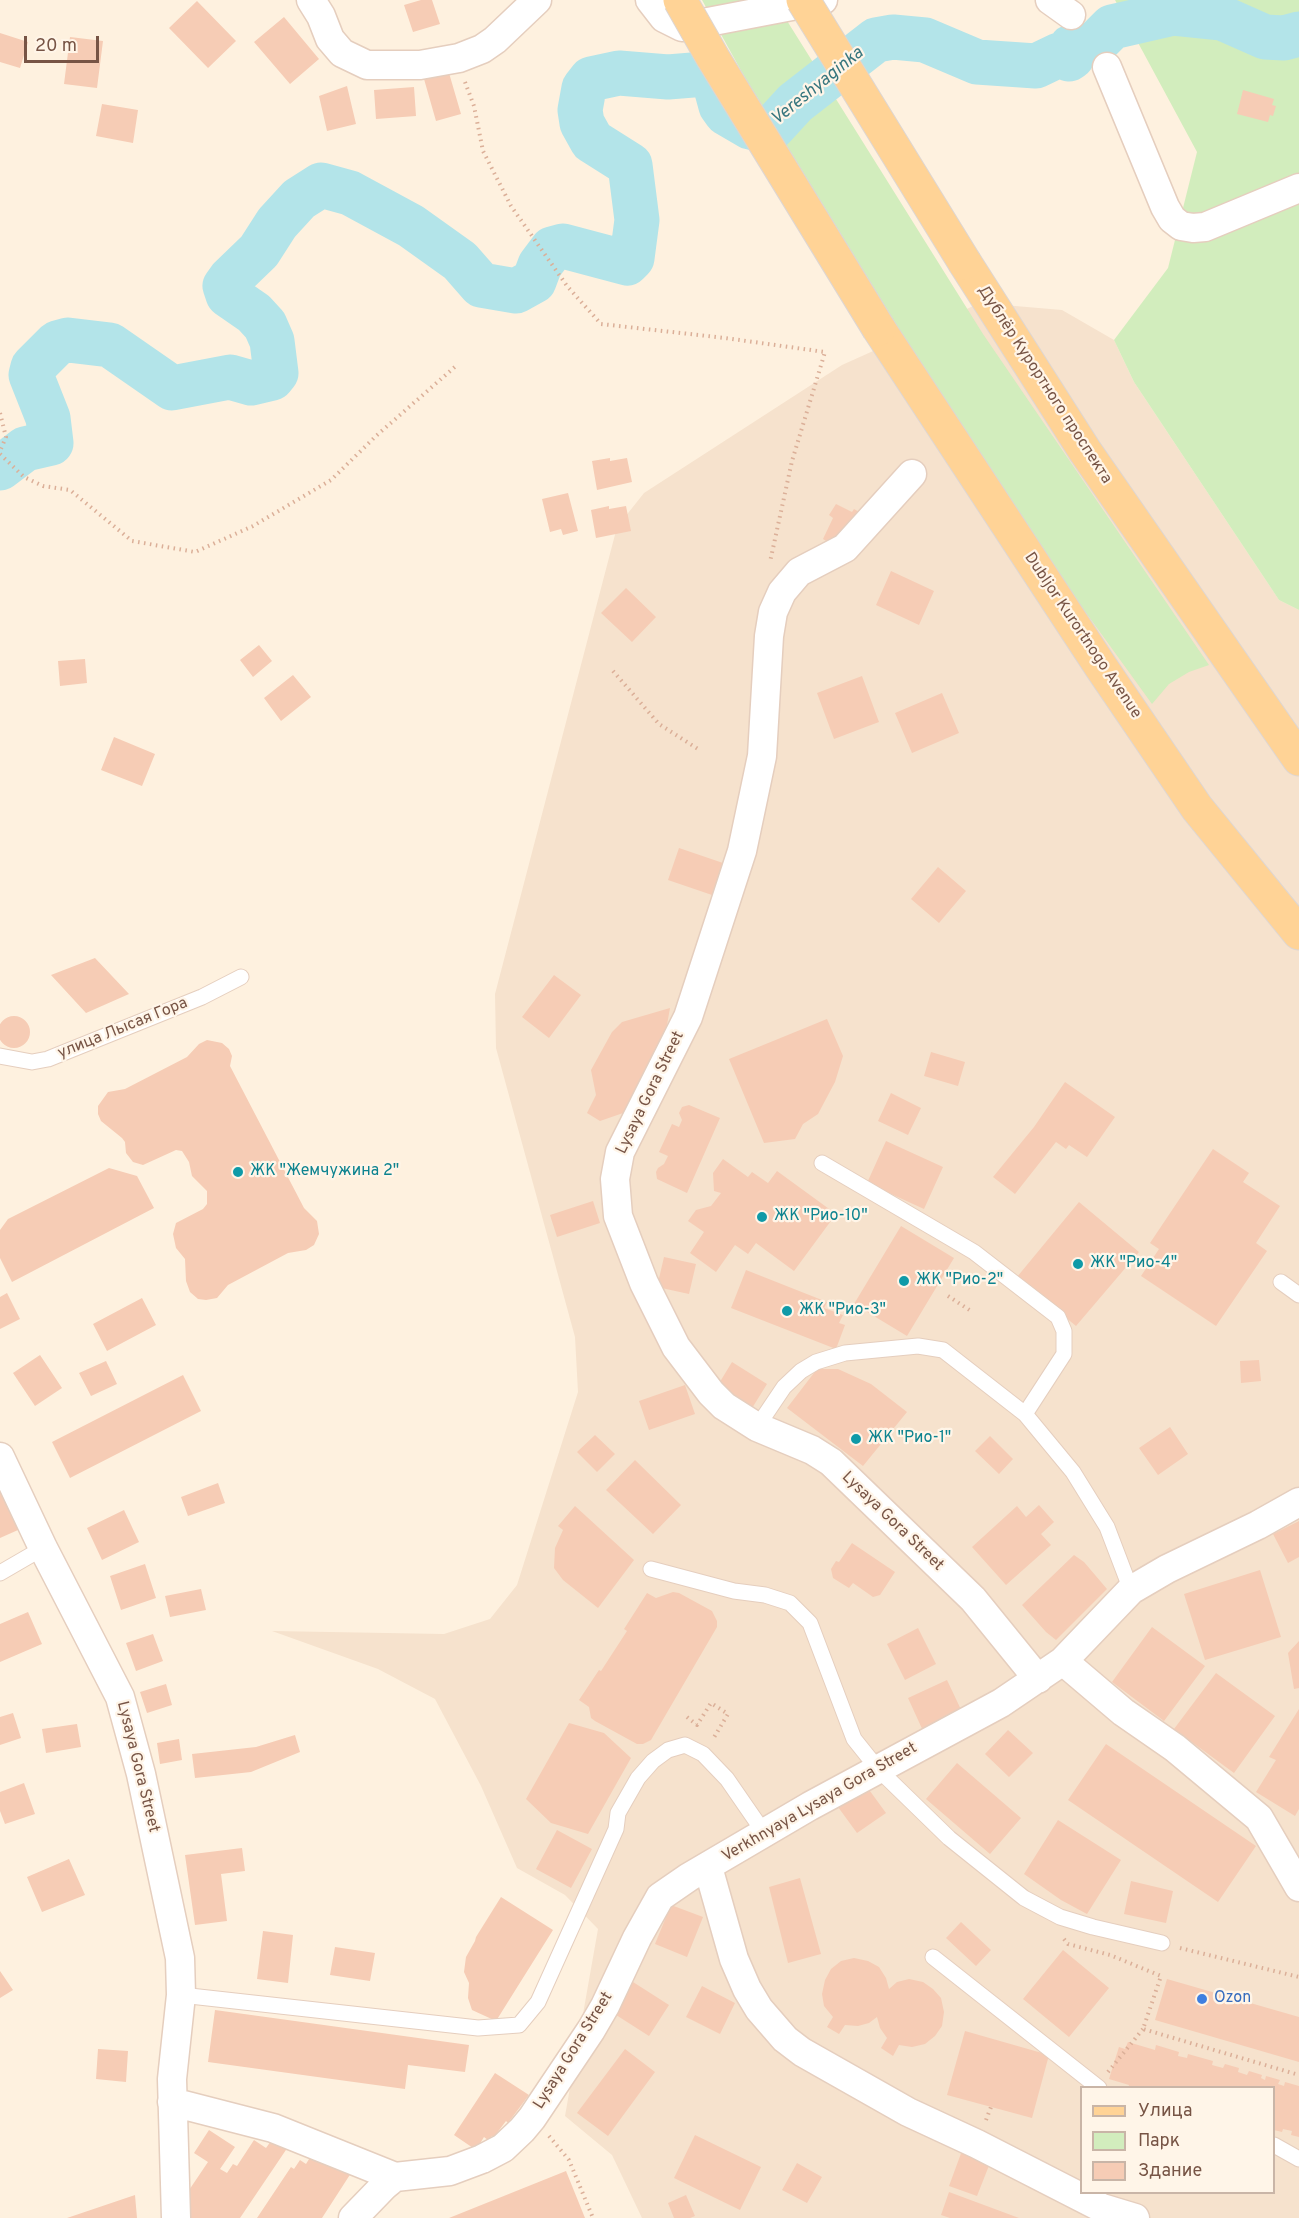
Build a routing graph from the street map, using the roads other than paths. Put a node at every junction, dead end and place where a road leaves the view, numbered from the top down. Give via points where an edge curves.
1 (311, 0) edge
2 (537, 0) edge
3 (650, 0) edge
4 (680, 0) edge
5 (803, 0) edge
6 (823, 0) edge
7 (1107, 67) dead end
8 (1299, 188) edge
9 (912, 474) dead end
10 (1299, 759) edge
11 (1299, 933) edge
12 (241, 977) dead end
13 (0, 1056) edge
14 (822, 1163) dead end
15 (1281, 1282) dead end
16 (1299, 1295) edge
17 (1025, 1414) junction
18 (757, 1427) junction
19 (0, 1457) edge
20 (1299, 1502) edge
21 (43, 1548) junction
22 (651, 1569) dead end
23 (0, 1573) edge
24 (1131, 1590) junction
25 (1063, 1660) junction
26 (1038, 1679) junction
27 (878, 1769) junction
28 (765, 1834) junction
29 (708, 1867) junction
30 (1299, 1887) edge
31 (1162, 1943) road end
32 (933, 1957) dead end
33 (182, 1995) junction
34 (1101, 2083) edge
35 (172, 2102) junction
36 (1275, 2146) edge
37 (1299, 2159) edge
38 (395, 2177) junction
39 (176, 2218) edge
40 (353, 2218) edge
41 (1135, 2218) edge

1 - 2 street via 330,39 342,52 367,65 420,65 459,58 495,40
3 - 6 street via 664,18 682,27
4 - 11 main road, Dubljor Kurortnogo Avenue, bridge via 879,329 1095,657 1197,807
5 - 10 main road, Дублёр Курортного проспекта, bridge via 1085,452
7 - 8 street via 1165,207 1181,226 1205,227
9 - 18 street, Lysaya Gora Street via 844,548 799,572 782,592 773,612 762,756 742,851 688,1017 620,1152 615,1179 618,1216 644,1283 676,1347 711,1394
12 - 13 lane, улица Лысая Гора via 202,997 48,1059 32,1062
14 - 17 lane via 975,1252 1058,1317 1064,1331 1064,1354
15 - 16 lane
17 - 18 lane via 943,1350 918,1346 845,1353 816,1362 784,1387
17 - 24 lane via 1090,1497 1107,1527
18 - 26 street, Lysaya Gora Street via 831,1462 973,1599
19 - 21 street, Lysaya Gora Street
20 - 24 street, Verkhnyaya Lysaya Gora Street
21 - 23 lane
21 - 33 street, Lysaya Gora Street via 120,1697 141,1774 180,1958
22 - 27 lane via 790,1603 810,1623 854,1739
24 - 25 street, Verkhnyaya Lysaya Gora Street
25 - 26 street, Verkhnyaya Lysaya Gora Street
25 - 30 street via 1259,1818
26 - 27 street, Verkhnyaya Lysaya Gora Street
27 - 28 street, Verkhnyaya Lysaya Gora Street
27 - 31 lane via 949,1838 1024,1898 1059,1917
28 - 29 street, Verkhnyaya Lysaya Gora Street
28 - 33 lane via 728,1779 703,1754 685,1745 668,1750 653,1761 618,1813 616,1828 538,2002 519,2025 478,2028
29 - 38 street, Lysaya Gora Street via 660,1897 605,2006 532,2118 503,2148 450,2170
29 - 41 street, Verkhnyaya Lysaya Gora Street via 734,1959 747,1989 785,2039 908,2112 1102,2208
32 - 34 lane
33 - 35 street, Lysaya Gora Street
35 - 38 street, Lysaya Gora Street via 273,2128
35 - 39 street, Lysaya Gora Street
36 - 37 lane
38 - 40 street

